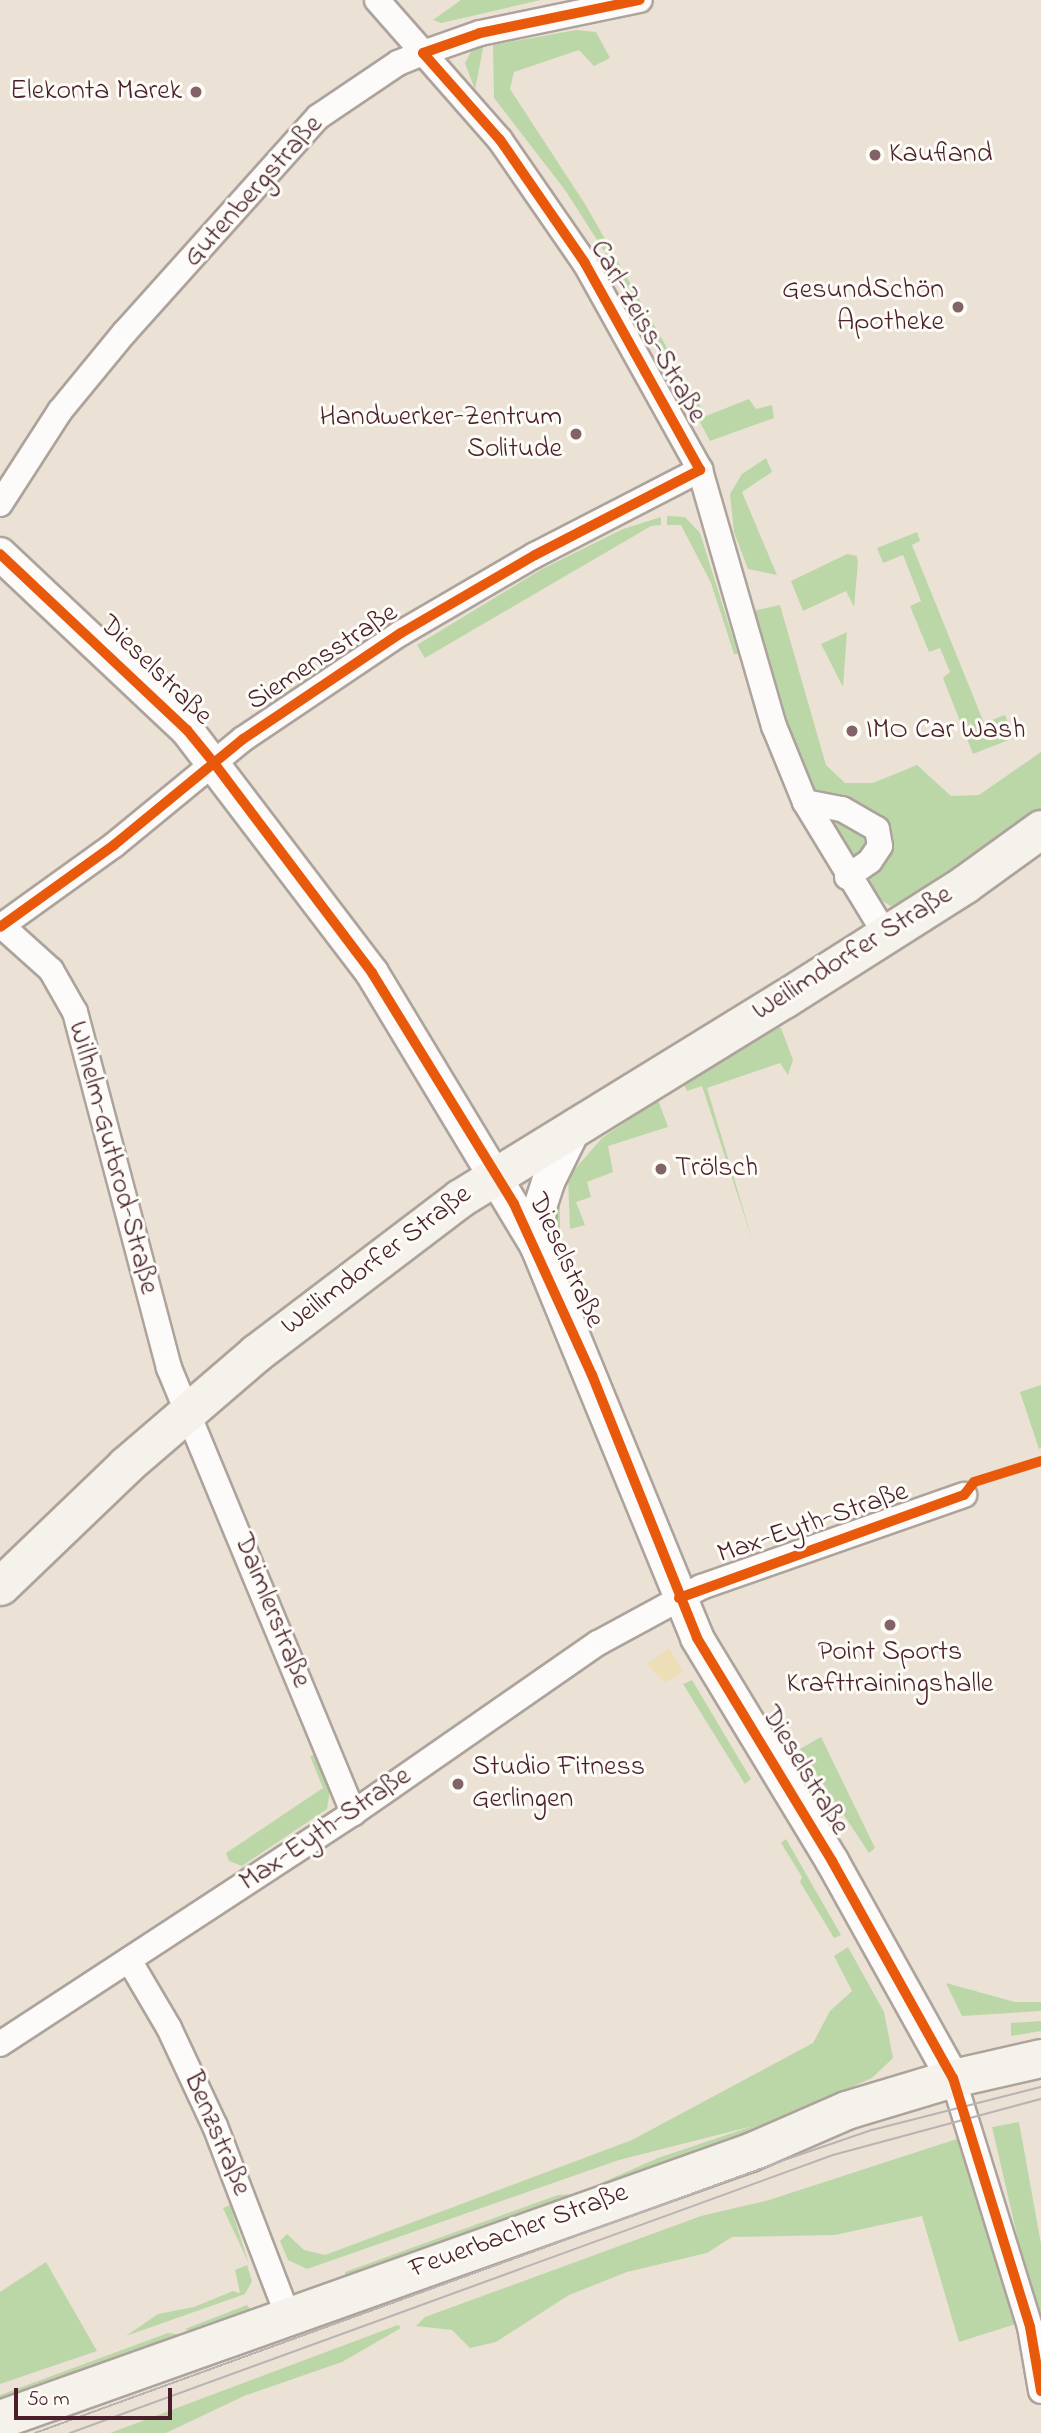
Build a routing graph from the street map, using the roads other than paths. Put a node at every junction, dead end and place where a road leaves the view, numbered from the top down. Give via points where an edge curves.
1 (377, 0) edge
2 (640, 0) edge
3 (423, 53) junction
4 (700, 470) junction
5 (0, 504) edge
6 (0, 554) edge
7 (214, 763) junction
8 (805, 802) junction
9 (1041, 829) edge
10 (847, 877) junction
11 (1, 926) edge
12 (886, 935) junction
13 (576, 1125) junction
14 (496, 1173) junction
15 (537, 1247) junction
16 (189, 1410) junction
17 (964, 1495) dead end
18 (0, 1586) edge
19 (679, 1598) junction
20 (354, 1813) junction
21 (129, 1960) junction
22 (0, 2044) edge
23 (1041, 2059) edge
24 (953, 2078) junction
25 (288, 2316) junction
26 (1041, 2391) edge
27 (0, 2419) edge

1 - 3 street, Carl-Zeiss-Straße
2 - 3 street, Gutenbergstraße via 480,33
3 - 4 street, Carl-Zeiss-Straße via 500,140 585,263
3 - 5 street, Gutenbergstraße via 398,63 335,104 291,145 68,401
4 - 7 street, Siemensstraße via 468,591 268,721
4 - 8 street via 775,726
6 - 7 street, Dieselstraße via 187,730
7 - 11 street, Siemensstraße via 114,845
7 - 14 street, Dieselstraße via 372,973
8 - 10 street
8 - 10 street via 842,809 877,829 880,846 870,861
9 - 12 main road, Weilimdorfer Straße
10 - 12 street
11 - 16 street, Wilhelm-Gutbrod-Straße via 51,970 75,1012 169,1368
12 - 13 main road, Weilimdorfer Straße
13 - 14 main road, Weilimdorfer Straße
13 - 15 street via 544,1194
14 - 15 street, Dieselstraße
14 - 16 main road, Weilimdorfer Straße via 338,1288
15 - 19 street, Dieselstraße
16 - 18 main road, Weilimdorfer Straße
16 - 20 street, Daimlerstraße
17 - 19 street, Max-Eyth-Straße
19 - 20 street, Max-Eyth-Straße via 598,1643
19 - 24 street, Dieselstraße via 697,1638 832,1861
20 - 21 street, Max-Eyth-Straße
21 - 22 street, Max-Eyth-Straße
21 - 25 street, Benzstraße via 169,2028 215,2126
23 - 24 main road, Feuerbacher Straße
24 - 25 main road, Feuerbacher Straße via 846,2110 750,2152
24 - 26 street via 1030,2328
25 - 27 main road, Feuerbacher Straße

